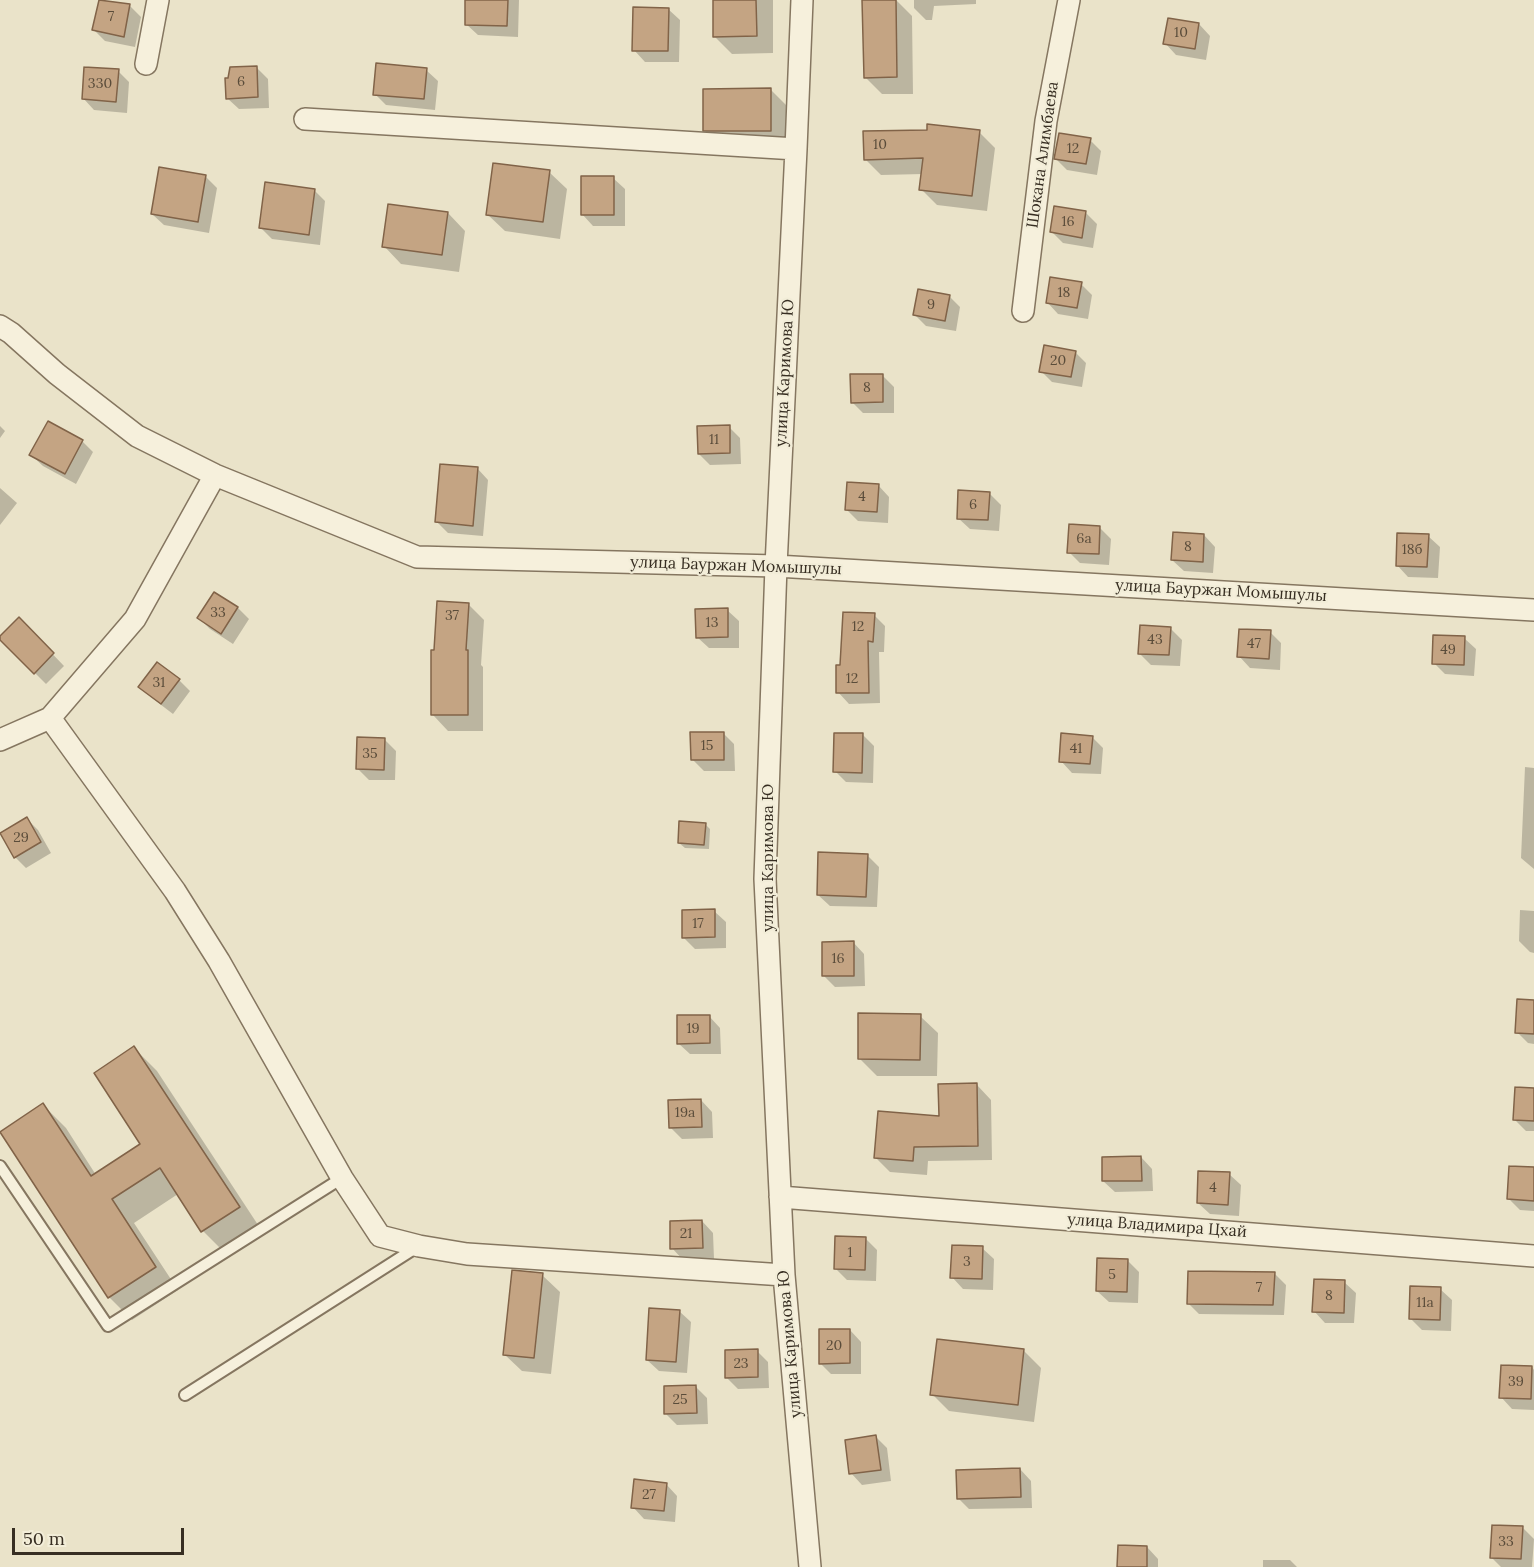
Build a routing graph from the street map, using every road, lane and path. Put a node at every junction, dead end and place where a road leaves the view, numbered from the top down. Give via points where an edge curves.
1 (158, 0) edge
2 (802, 0) edge
3 (1070, 0) edge
4 (146, 64) dead end
5 (305, 119) dead end
6 (796, 149) junction
7 (1023, 311) dead end
8 (0, 326) edge
9 (215, 475) junction
10 (776, 566) junction
11 (1534, 610) edge
12 (50, 718) junction
13 (0, 740) edge
14 (0, 1166) edge
15 (342, 1178) junction
16 (780, 1197) junction
17 (419, 1246) junction
18 (1534, 1256) edge
19 (784, 1275) junction
20 (185, 1395) dead end
21 (810, 1567) edge

1 - 4 street
2 - 6 street, улица Каримова Ю
3 - 7 street, Шокана Алимбаева via 1046,121
5 - 6 street
6 - 10 street, улица Каримова Ю
8 - 9 street, улица Бауржан Момышулы via 137,436
9 - 10 street, улица Бауржан Момышулы via 417,557
9 - 12 street via 135,619
10 - 11 street, улица Бауржан Момышулы
10 - 16 street, улица Каримова Ю via 765,879
12 - 13 street
12 - 15 street via 175,891
14 - 15 lane via 108,1326
15 - 17 street via 380,1236
16 - 18 street, улица Владимира Цхай
16 - 19 street, улица Каримова Ю
17 - 19 street via 467,1254
17 - 20 lane
19 - 21 street, улица Каримова Ю

